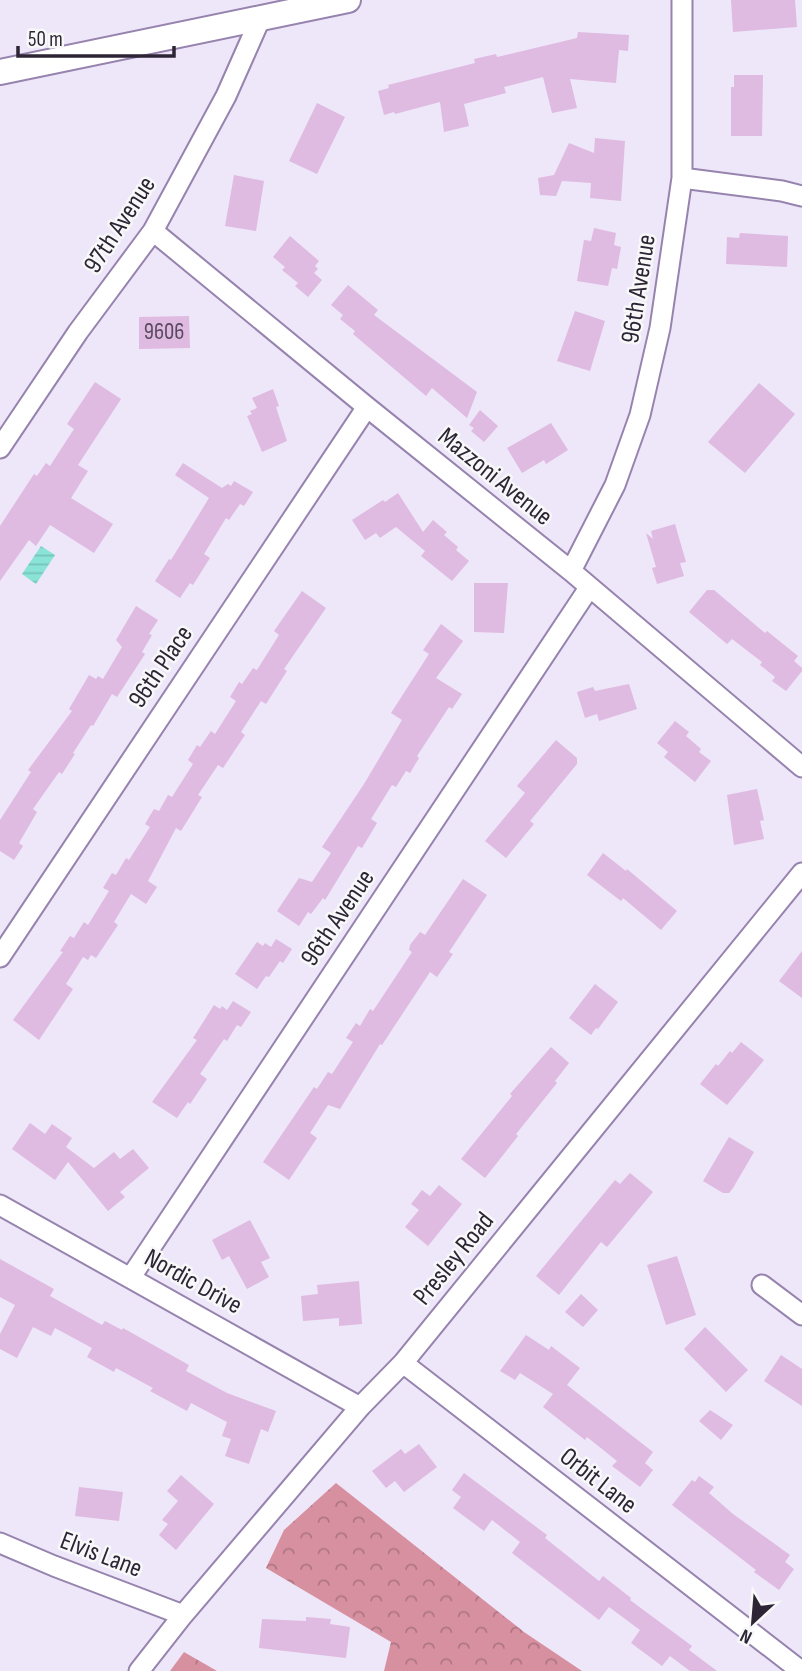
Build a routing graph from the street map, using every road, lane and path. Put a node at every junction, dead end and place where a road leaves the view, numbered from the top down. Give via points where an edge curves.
1 (348, 0) edge
2 (681, 0) edge
3 (261, 18) junction
4 (0, 72) edge
5 (682, 178) junction
6 (802, 195) edge
7 (153, 231) junction
8 (367, 408) junction
9 (0, 448) edge
10 (571, 571) junction
11 (589, 588) junction
12 (802, 767) edge
13 (798, 885) edge
14 (0, 957) edge
15 (0, 1205) edge
16 (131, 1277) junction
17 (762, 1285) dead end
18 (802, 1315) edge
19 (403, 1363) junction
20 (360, 1407) junction
21 (0, 1543) edge
22 (183, 1615) junction
23 (139, 1671) edge
24 (801, 1671) edge

1 - 3 main road
2 - 5 street, 96th Avenue
3 - 4 main road
3 - 7 street, 97th Avenue via 226,96
5 - 6 street
5 - 10 street, 96th Avenue via 660,328 640,415 615,485
7 - 8 street, Mazzoni Avenue
7 - 9 street, 97th Avenue
8 - 10 street, Mazzoni Avenue
8 - 14 street, 96th Place
10 - 11 street, Mazzoni Avenue
11 - 12 street, Mazzoni Avenue
11 - 16 street, 96th Avenue
13 - 19 street, Presley Road
15 - 16 street, Nordic Drive
16 - 20 street, Nordic Drive
17 - 18 street
19 - 20 street, Presley Road
19 - 24 street, Orbit Lane
20 - 22 street, Presley Road
21 - 22 street, Elvis Lane
22 - 23 street, Presley Road

